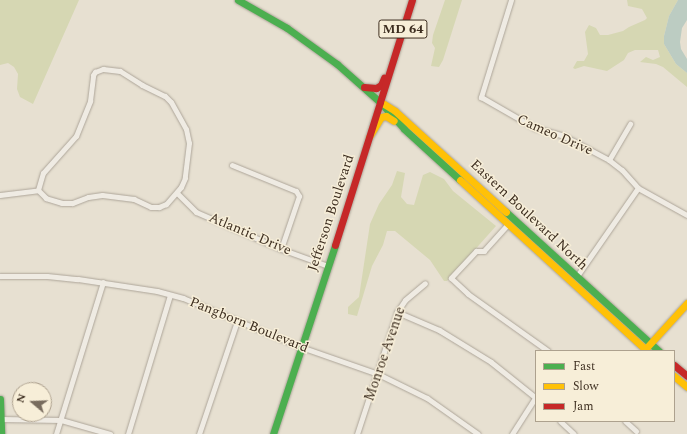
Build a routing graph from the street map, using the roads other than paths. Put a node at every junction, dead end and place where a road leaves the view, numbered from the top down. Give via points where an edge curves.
1 (238, 0) edge
2 (412, 0) edge
3 (512, 0) edge
4 (393, 59) junction
5 (364, 87) junction
6 (380, 102) junction
7 (630, 124) dead end
8 (404, 129) junction
9 (368, 137) junction
10 (609, 160) junction
11 (232, 165) dead end
12 (638, 188) junction
13 (38, 190) junction
14 (177, 193) junction
15 (0, 195) edge
16 (687, 215) edge
17 (508, 224) junction
18 (544, 246) junction
19 (281, 248) junction
20 (534, 248) junction
21 (328, 266) junction
22 (0, 276) edge
23 (577, 276) junction
24 (103, 282) junction
25 (425, 283) dead end
26 (170, 295) junction
27 (687, 303) edge
28 (397, 312) junction
29 (237, 320) junction
30 (650, 343) junction
31 (301, 347) junction
32 (547, 350) edge
33 (645, 350) edge
34 (658, 350) edge
35 (675, 365) edge
36 (378, 374) junction
37 (675, 376) edge
38 (687, 376) edge
39 (687, 386) edge
40 (535, 397) edge
41 (0, 399) edge
42 (535, 400) edge
43 (1, 419) edge
44 (61, 420) junction
45 (561, 422) edge
46 (626, 422) edge
47 (636, 431) dead end
48 (1, 434) edge
49 (56, 434) edge
50 (110, 434) edge
51 (128, 434) edge
52 (199, 434) edge
53 (273, 434) edge
54 (357, 434) edge
55 (478, 434) edge
56 (512, 434) edge
57 (574, 434) edge

1 - 5 main road, Eastern Boulevard North via 311,43
2 - 4 main road, Jefferson Boulevard / MD 64
3 - 10 street, Cameo Drive via 481,97 535,128 562,134
4 - 5 main road via 381,84 376,88
4 - 6 main road, Jefferson Boulevard / MD 64
5 - 6 main road, Eastern Boulevard North
6 - 8 main road, Eastern Boulevard North
6 - 9 main road, Jefferson Boulevard / MD 64
6 - 18 main road, Eastern Boulevard North via 395,110
7 - 10 street
8 - 9 main road via 389,118 383,117 378,119
8 - 17 main road, Eastern Boulevard North
9 - 21 main road, Jefferson Boulevard / MD 64
10 - 12 street, Cameo Drive
11 - 19 street via 296,191 299,196
12 - 16 street, Cameo Drive
12 - 23 street
13 - 14 street via 46,198 62,203 102,195 134,199 155,208 166,204
13 - 14 street via 43,173 78,130 90,101 95,72 107,68 120,71 165,96 182,121 189,143 185,178
13 - 15 street
14 - 19 street, Atlantic Drive via 196,212
17 - 18 main road via 514,225 536,244
17 - 20 main road, Eastern Boulevard North
17 - 32 street via 484,251 476,251 451,278 468,294
18 - 23 main road, Eastern Boulevard North
19 - 21 street, Atlantic Drive
20 - 23 main road via 543,252 568,275 573,278
20 - 33 main road, Eastern Boulevard North
21 - 31 main road, Jefferson Boulevard / MD 64
22 - 24 street, Pangborn Boulevard via 48,276
23 - 30 main road, Eastern Boulevard North
24 - 26 street, Pangborn Boulevard
24 - 44 street
25 - 28 street, Monroe Avenue via 404,300
26 - 29 street, Pangborn Boulevard
26 - 51 street
27 - 30 main road
28 - 36 street, Monroe Avenue
28 - 40 street via 439,330 491,362
29 - 31 street, Pangborn Boulevard
29 - 52 street
30 - 33 main road
30 - 34 main road, Eastern Boulevard North
31 - 36 street, Pangborn Boulevard
31 - 53 main road, Jefferson Boulevard / MD 64
35 - 38 main road
36 - 54 street, Monroe Avenue
36 - 55 street, Pangborn Boulevard via 427,398
37 - 39 main road
41 - 43 main road
42 - 56 street
43 - 44 street
43 - 48 main road
44 - 49 street
44 - 50 street
45 - 57 street
46 - 47 street

